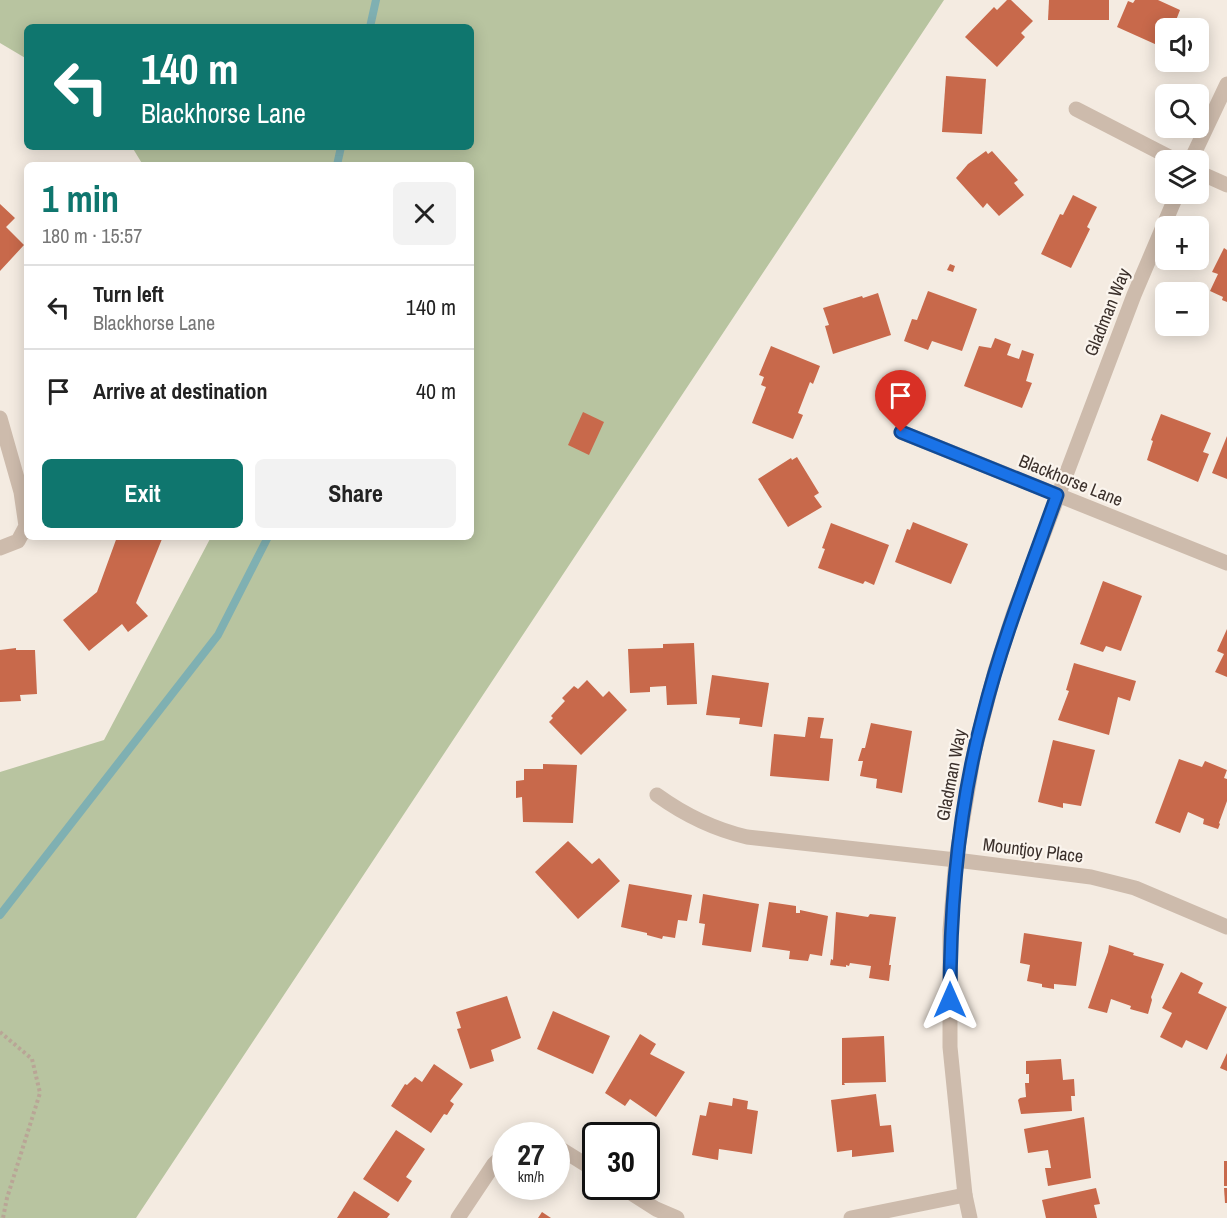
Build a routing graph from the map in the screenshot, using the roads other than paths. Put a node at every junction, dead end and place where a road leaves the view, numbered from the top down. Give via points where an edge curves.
1 (1227, 84) edge
2 (1076, 109) dead end
3 (1156, 150) edge
4 (1196, 150) edge
5 (1209, 177) edge
6 (1227, 185) edge
7 (1173, 204) edge
8 (0, 418) edge
9 (901, 432) dead end
10 (2, 444) edge
11 (1057, 495) junction
12 (24, 512) edge
13 (24, 530) edge
14 (0, 548) edge
15 (1227, 563) edge
16 (657, 795) dead end
17 (956, 860) junction
18 (1227, 927) edge
19 (492, 1167) edge
20 (965, 1195) junction
21 (642, 1200) edge
22 (458, 1218) edge
23 (677, 1218) edge
24 (851, 1218) edge
25 (970, 1218) edge

1 - 4 street
2 - 3 street
5 - 6 street
7 - 11 street, Gladman Way
8 - 10 street
9 - 11 street, Blackhorse Lane
10 - 12 street via 21,492
11 - 15 street, Blackhorse Lane
11 - 17 street, Gladman Way via 995,671 974,753
13 - 14 street via 18,541
16 - 17 street, Mountjoy Place via 702,823 747,837
17 - 18 street, Mountjoy Place via 1091,877 1135,888
17 - 20 street, Gladman Way via 950,930 950,1047
19 - 22 street
20 - 24 street
20 - 25 street, Gladman Way
21 - 23 street

